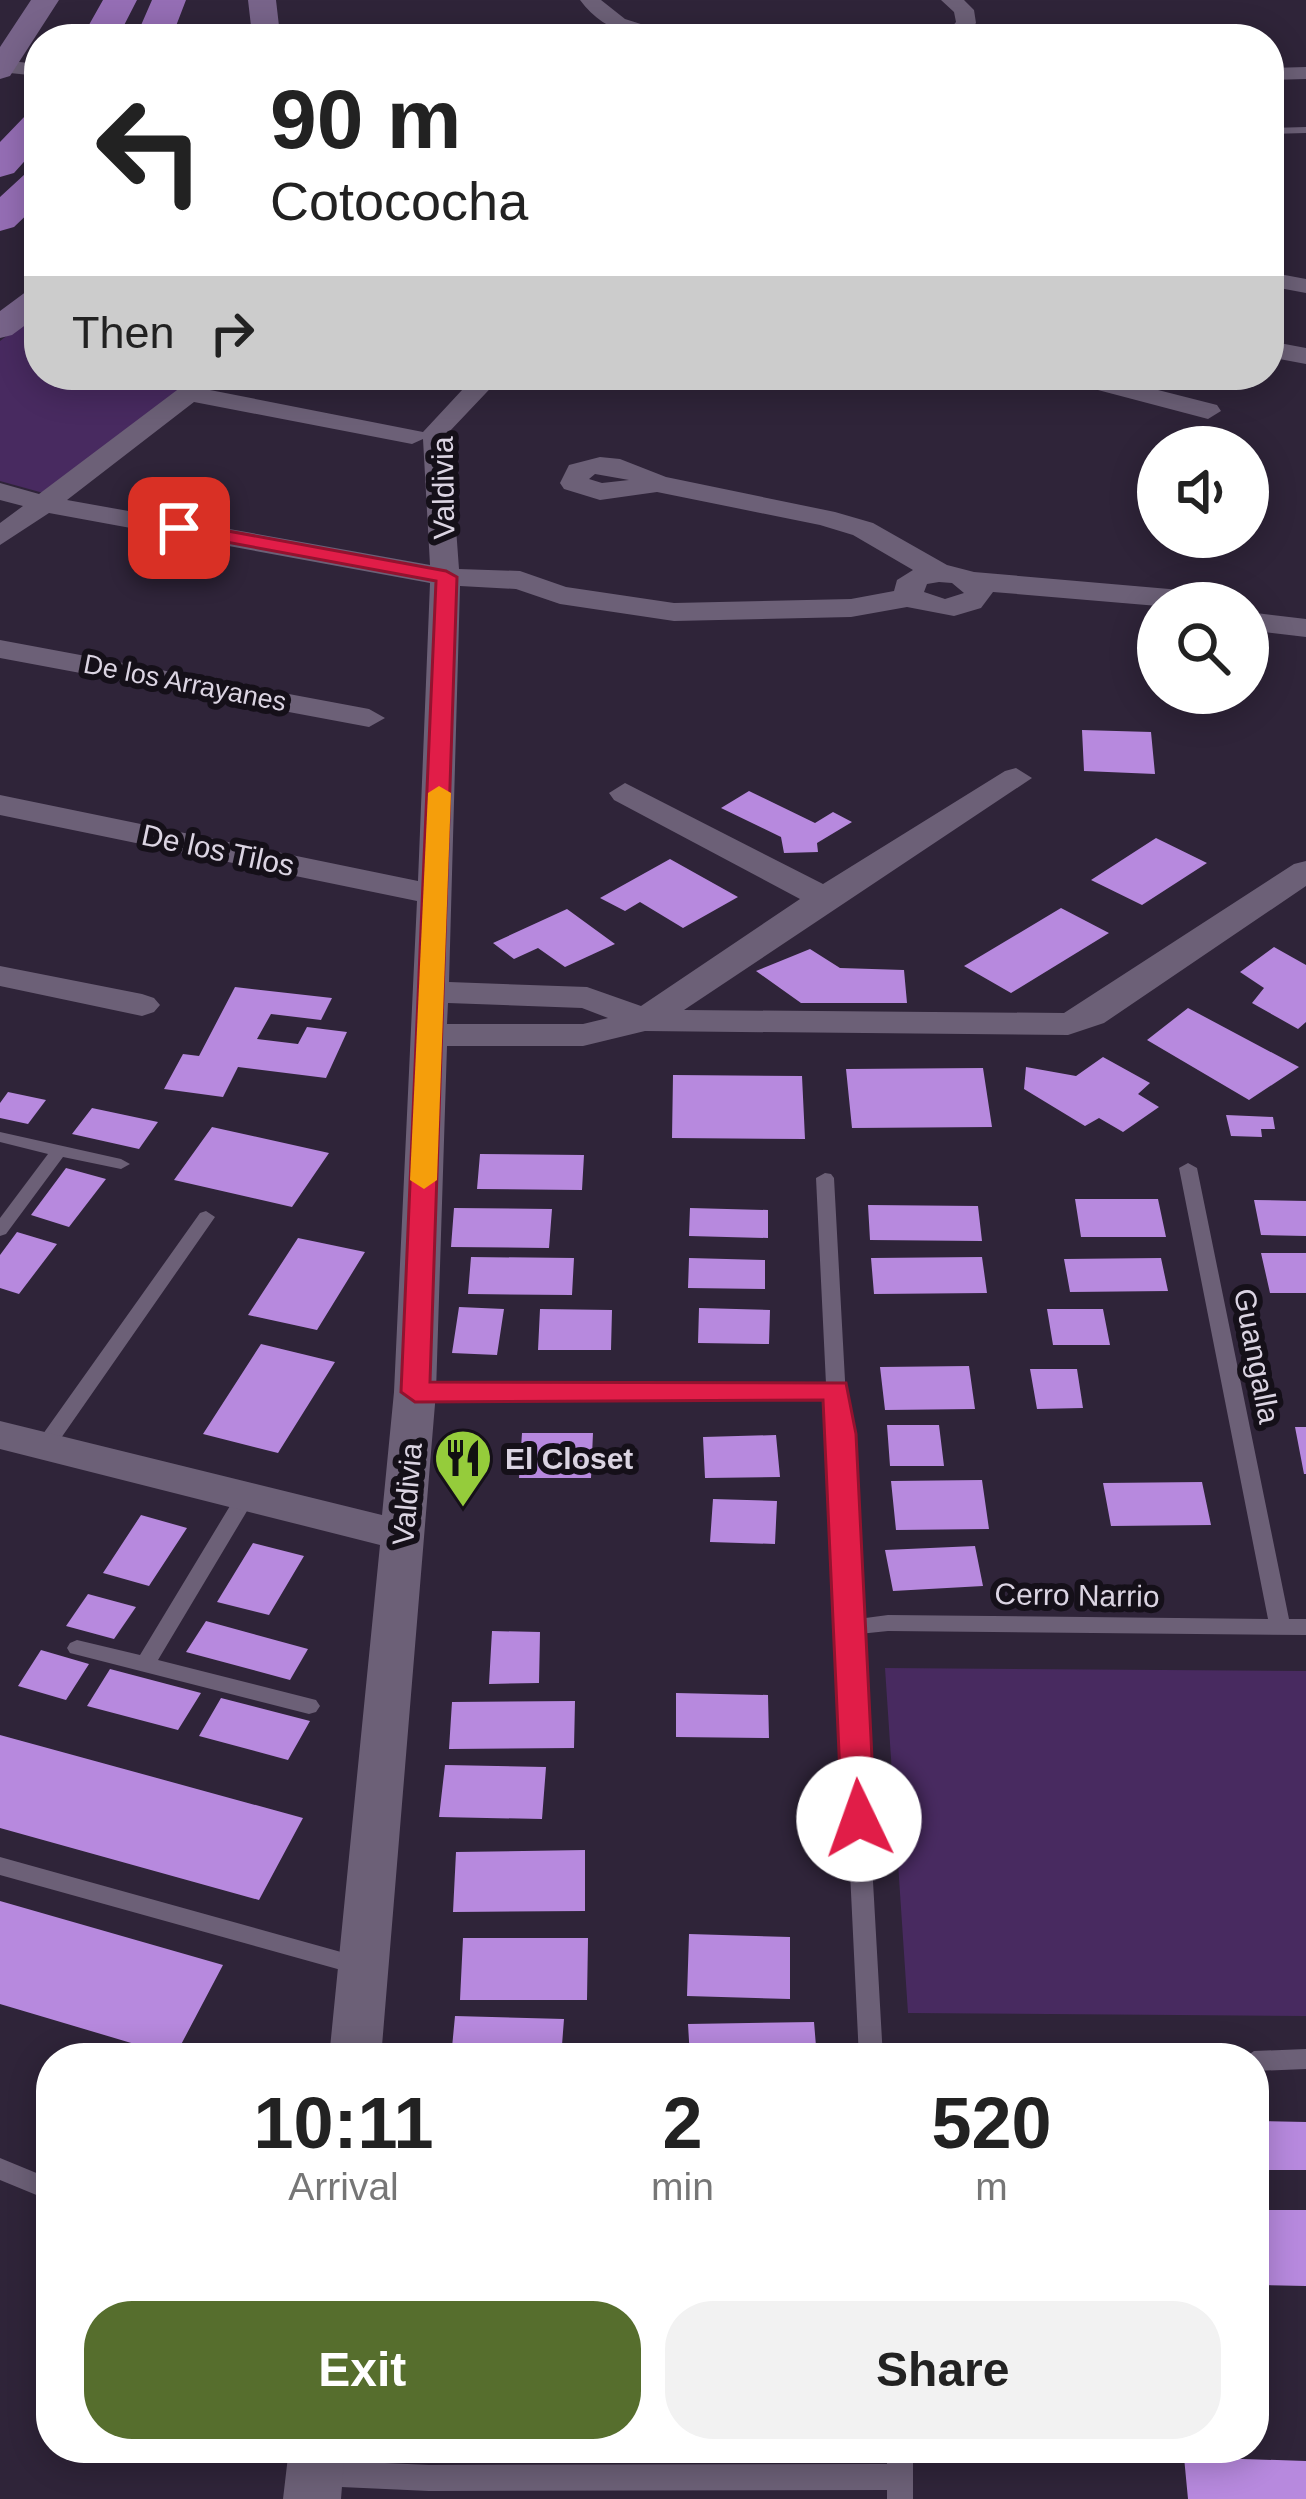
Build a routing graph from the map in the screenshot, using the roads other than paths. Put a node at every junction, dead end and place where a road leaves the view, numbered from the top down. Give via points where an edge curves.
1 (590, 0) edge
2 (951, 0) edge
3 (621, 24) edge
4 (965, 24) edge
5 (24, 32) edge
6 (1, 67) edge
7 (24, 139) edge
8 (0, 165) edge
9 (24, 196) edge
10 (0, 219) edge
11 (24, 310) edge
12 (0, 328) edge
13 (196, 390) edge
14 (475, 390) edge
15 (1128, 390) edge
16 (191, 394) junction
17 (1208, 411) dead end
18 (412, 436) dead end
19 (657, 484) dead end
20 (0, 491) edge
21 (45, 504) junction
22 (0, 537) edge
23 (939, 573) junction
24 (446, 588) junction
25 (971, 592) junction
26 (911, 597) junction
27 (1137, 599) edge
28 (1269, 608) edge
29 (1137, 610) edge
30 (1306, 612) edge
31 (1269, 624) edge
32 (1306, 628) edge
33 (0, 649) edge
34 (369, 718) dead end
35 (1016, 778) dead end
36 (625, 793) dead end
37 (0, 805) edge
38 (1306, 871) edge
39 (436, 895) junction
40 (824, 898) junction
41 (0, 976) edge
42 (433, 992) junction
43 (510, 995) junction
44 (142, 1005) dead end
45 (645, 1020) junction
46 (430, 1035) junction
47 (509, 1035) junction
48 (0, 1137) edge
49 (59, 1151) junction
50 (121, 1164) dead end
51 (1188, 1168) dead end
52 (825, 1178) dead end
53 (206, 1217) dead end
54 (0, 1230) edge
55 (836, 1390) junction
56 (415, 1392) junction
57 (0, 1435) edge
58 (45, 1446) junction
59 (246, 1496) junction
60 (404, 1535) junction
61 (1280, 1627) junction
62 (1306, 1627) edge
63 (849, 1628) junction
64 (77, 1648) dead end
65 (146, 1664) junction
66 (309, 1706) dead end
67 (0, 1866) edge
68 (364, 1967) junction
69 (356, 2043) edge
70 (870, 2043) edge
71 (1306, 2059) edge
72 (1269, 2060) edge
73 (0, 2169) edge
74 (36, 2184) edge
75 (315, 2473) edge
76 (901, 2488) edge

1 - 3 street
2 - 4 street via 964,10
5 - 6 main road
7 - 8 highway
9 - 10 highway
11 - 12 main road
13 - 16 street
14 - 24 street, Valdivia via 436,430
15 - 17 street
16 - 18 street
16 - 21 street
19 - 23 street via 863,529
20 - 21 street
21 - 22 street
21 - 24 street
23 - 25 street
23 - 26 street via 907,586
24 - 26 street via 727,614
24 - 39 street, Valdivia
25 - 26 street via 938,608
25 - 27 street
25 - 29 street
28 - 30 street
31 - 32 street
33 - 34 street, De los Arrayanes
35 - 40 street
36 - 40 street
37 - 39 street, De los Tilos
38 - 45 street via 1076,1022
39 - 42 street, Valdivia
40 - 45 street
41 - 44 street
42 - 43 street
42 - 46 street, Valdivia
43 - 45 street via 587,998
43 - 47 street
45 - 47 street via 583,1035
46 - 47 street
46 - 56 street, Valdivia
48 - 49 lane
49 - 50 lane
49 - 54 lane
51 - 61 lane, Guangalla
52 - 55 lane
53 - 58 lane
55 - 56 lane
55 - 63 lane
56 - 60 street, Valdivia
57 - 58 street
58 - 59 street
59 - 60 street
59 - 65 lane
60 - 68 street, Valdivia
61 - 62 lane, Cerro Narrio
61 - 63 lane, Cerro Narrio
63 - 70 lane
64 - 65 lane
65 - 66 lane
67 - 68 lane
68 - 69 street, Valdivia
71 - 72 lane
73 - 74 lane
75 - 76 lane

